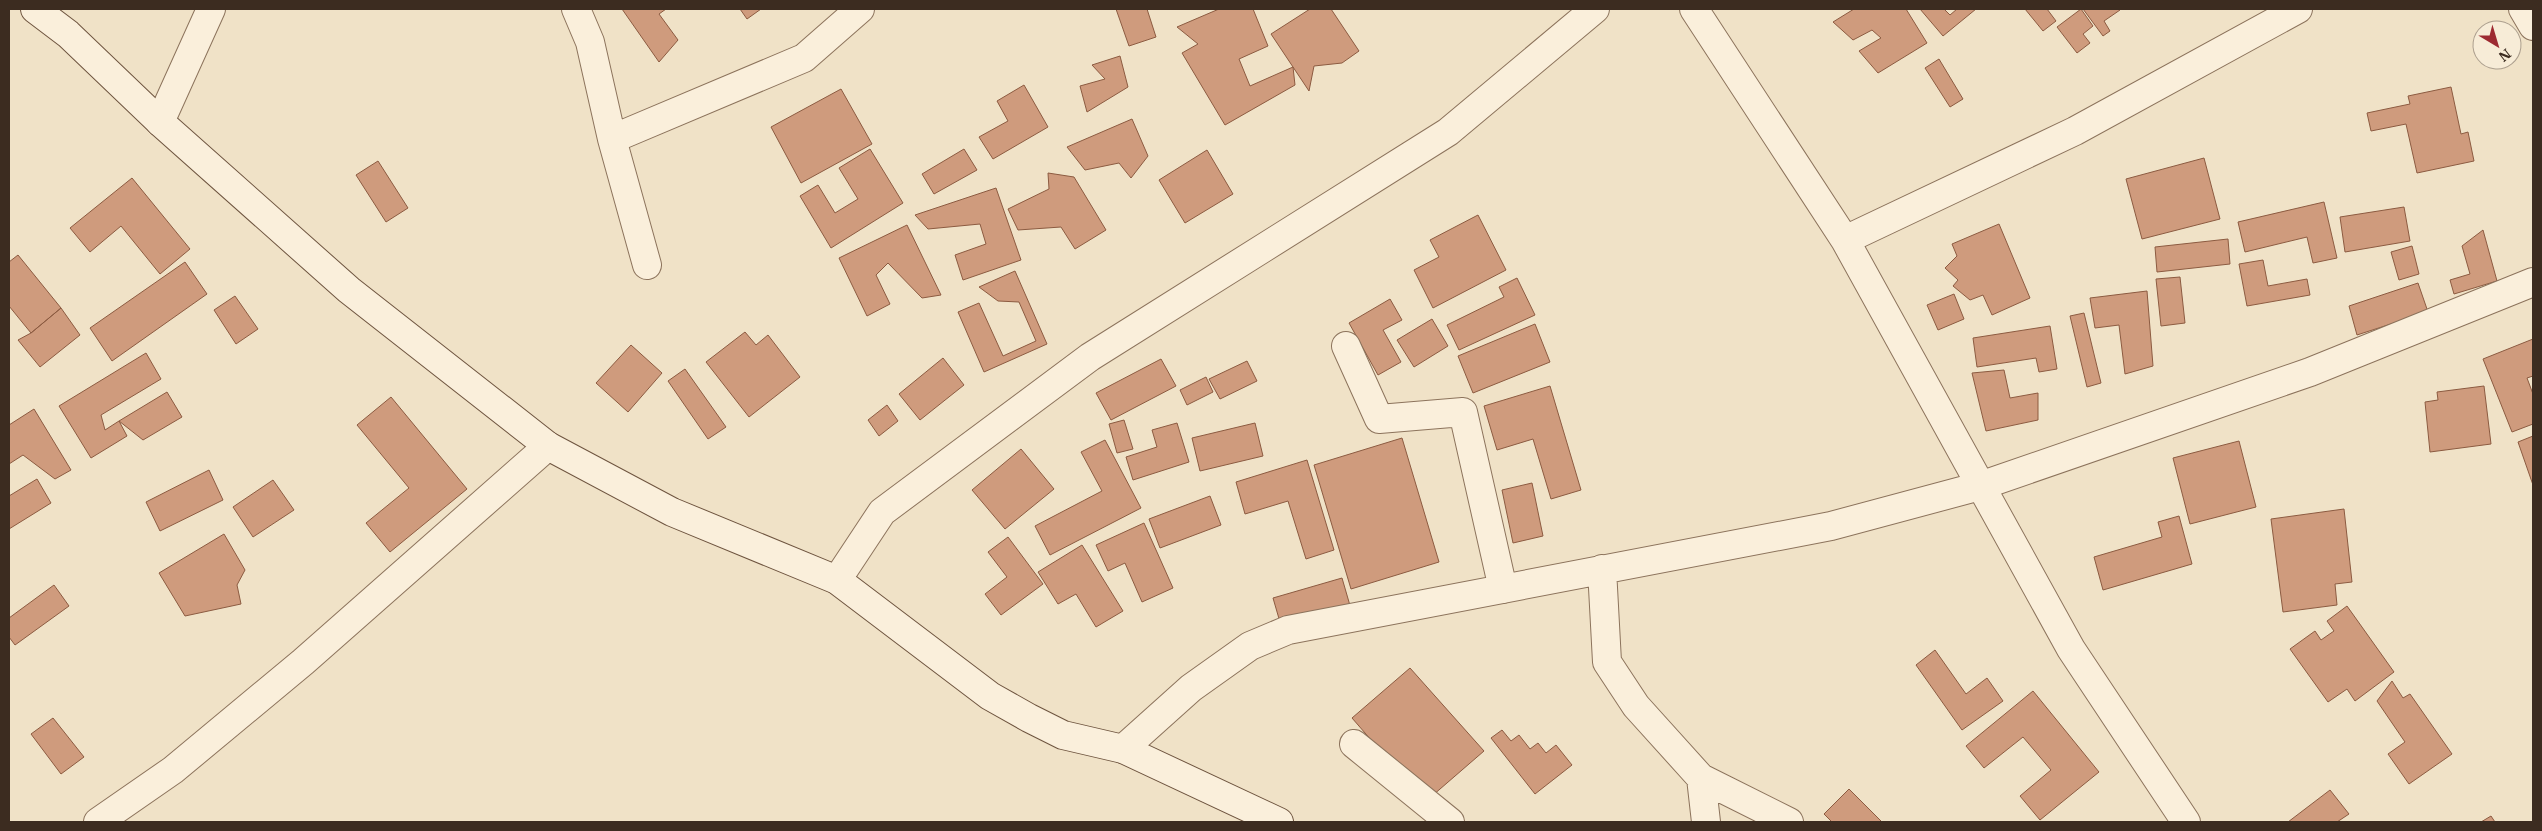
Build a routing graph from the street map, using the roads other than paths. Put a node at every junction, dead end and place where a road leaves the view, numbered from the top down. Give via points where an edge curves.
1 (35, 9) edge
2 (211, 9) edge
3 (576, 9) edge
4 (860, 9) edge
5 (1594, 9) edge
6 (1694, 9) edge
7 (2298, 9) edge
8 (2524, 9) edge
9 (2533, 26) edge
10 (160, 122) junction
11 (612, 139) junction
12 (1845, 240) junction
13 (647, 265) dead end
14 (2533, 282) edge
15 (1346, 346) dead end
16 (548, 446) junction
17 (1980, 486) junction
18 (1602, 569) junction
19 (837, 580) junction
20 (1503, 589) junction
21 (1354, 744) dead end
22 (1123, 749) junction
23 (1701, 778) junction
24 (98, 822) edge
25 (1279, 822) edge
26 (1450, 822) edge
27 (1706, 822) edge
28 (1789, 822) edge
29 (2186, 822) edge

1 - 10 street via 68,34
2 - 10 street
3 - 11 street via 590,42
4 - 11 street via 804,58
5 - 19 street via 1448,132 1090,357 882,512
6 - 12 street
7 - 12 street via 2075,131
8 - 9 street
10 - 16 street via 349,290
11 - 13 street
12 - 17 street
14 - 17 street via 2310,372
15 - 20 street via 1379,419 1464,412
16 - 19 street via 672,512
16 - 24 street via 304,662 173,770
17 - 18 street via 1831,526
17 - 29 street via 2072,649
18 - 20 street
18 - 23 street via 1607,662 1636,706
19 - 22 street via 990,696 1064,735
20 - 22 street via 1288,630 1250,646 1191,688
21 - 26 street
22 - 25 street
23 - 27 street
23 - 28 street

